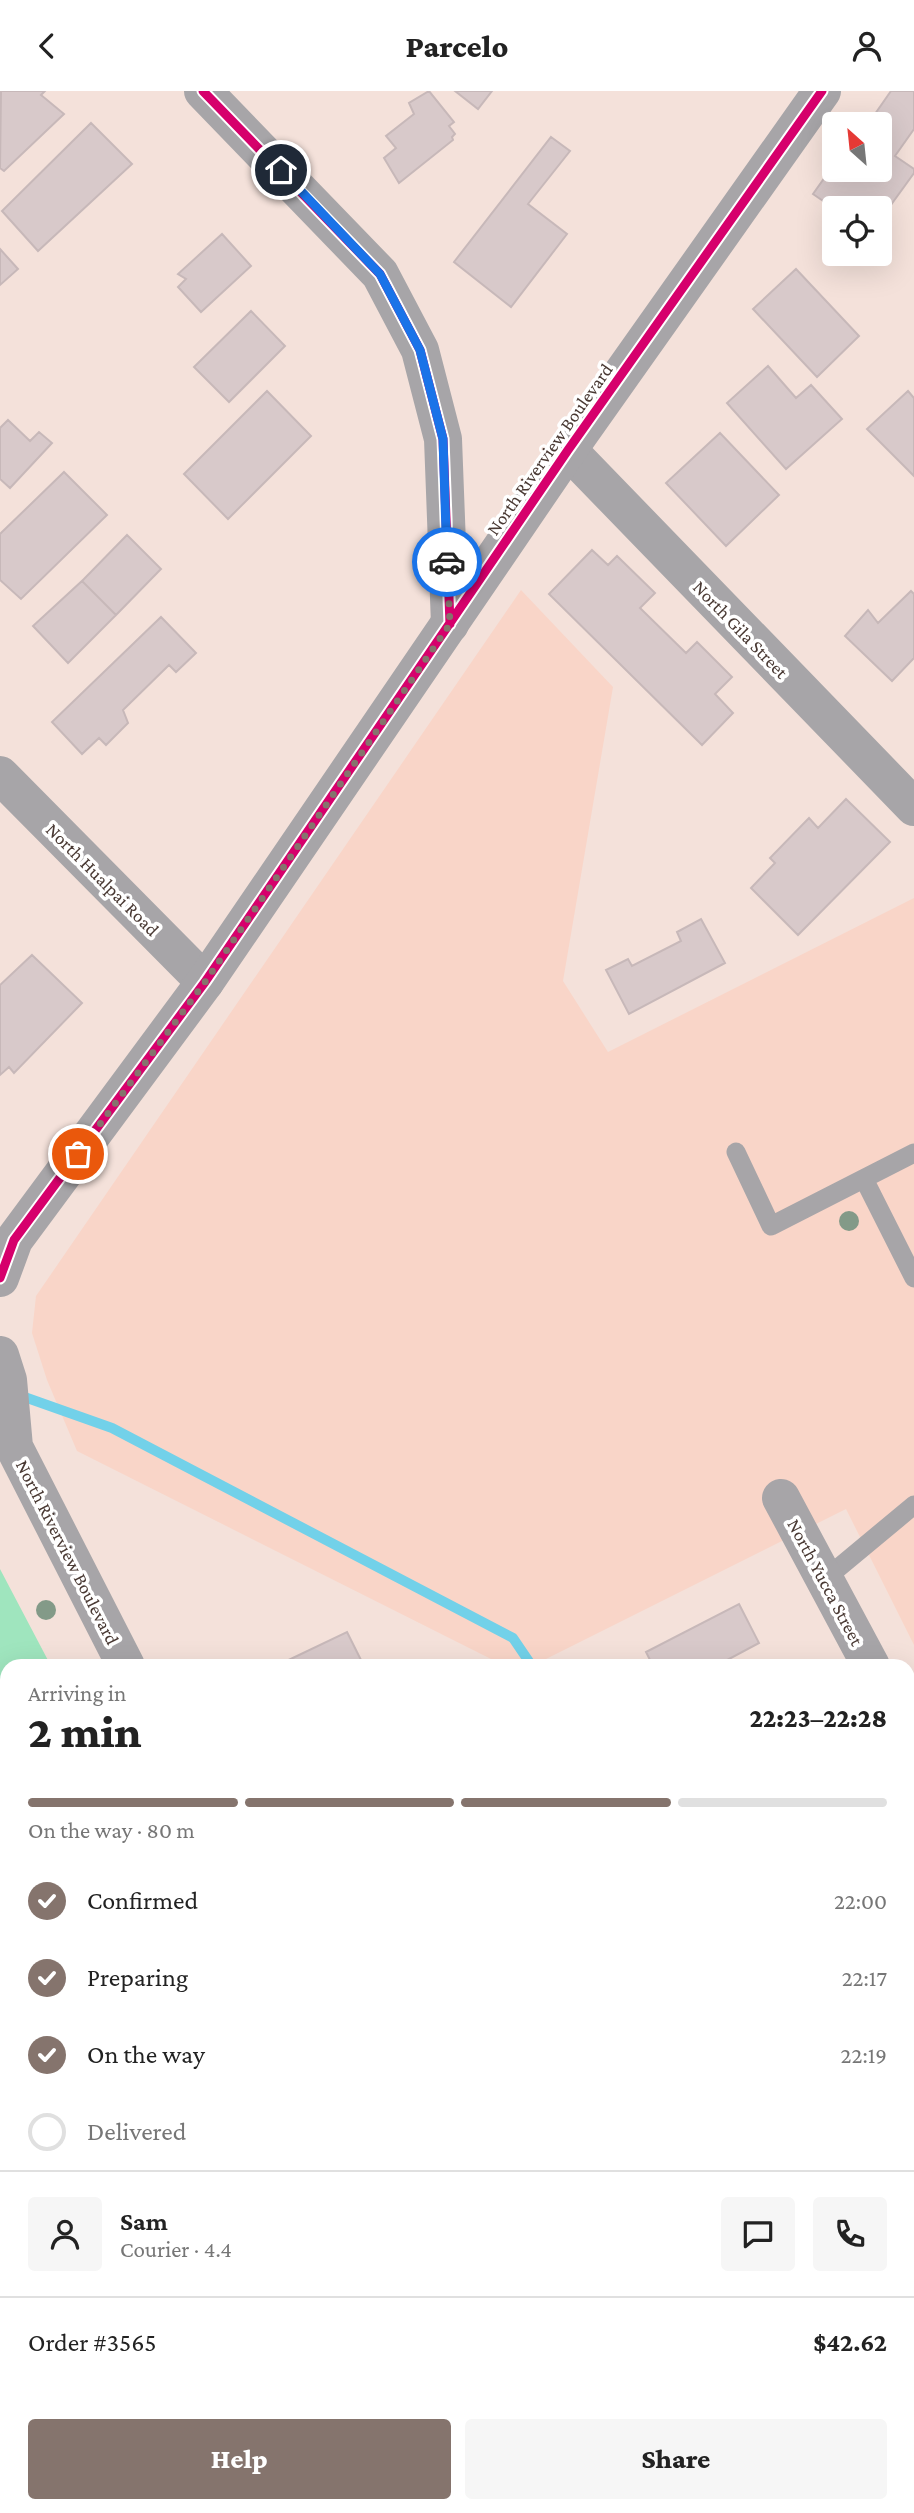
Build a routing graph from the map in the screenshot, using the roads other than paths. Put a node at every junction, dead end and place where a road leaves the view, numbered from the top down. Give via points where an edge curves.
1 (203, 91) edge
2 (822, 91) edge
3 (568, 450) junction
4 (450, 624) junction
5 (0, 775) edge
6 (914, 807) edge
7 (205, 982) junction
8 (736, 1152) dead end
9 (914, 1153) edge
10 (864, 1179) junction
11 (0, 1278) edge
12 (914, 1278) edge
13 (0, 1355) edge
14 (7, 1450) edge
15 (781, 1497) dead end
16 (914, 1505) edge
17 (825, 1579) junction
18 (123, 1659) edge
19 (867, 1659) edge

1 - 4 street via 380,274 420,350 443,439
2 - 3 street, North Riverview Boulevard
3 - 4 street, North Riverview Boulevard
3 - 6 street, North Gila Street
4 - 7 street, North Riverview Boulevard
5 - 7 street, North Hualpai Road
7 - 11 street, North Riverview Boulevard via 14,1240
8 - 10 lane via 771,1226
9 - 10 lane
10 - 12 lane
13 - 14 street, North Riverview Boulevard via 8,1380
14 - 18 street, North Riverview Boulevard
15 - 17 street, North Yucca Street
16 - 17 lane
17 - 19 street, North Yucca Street

